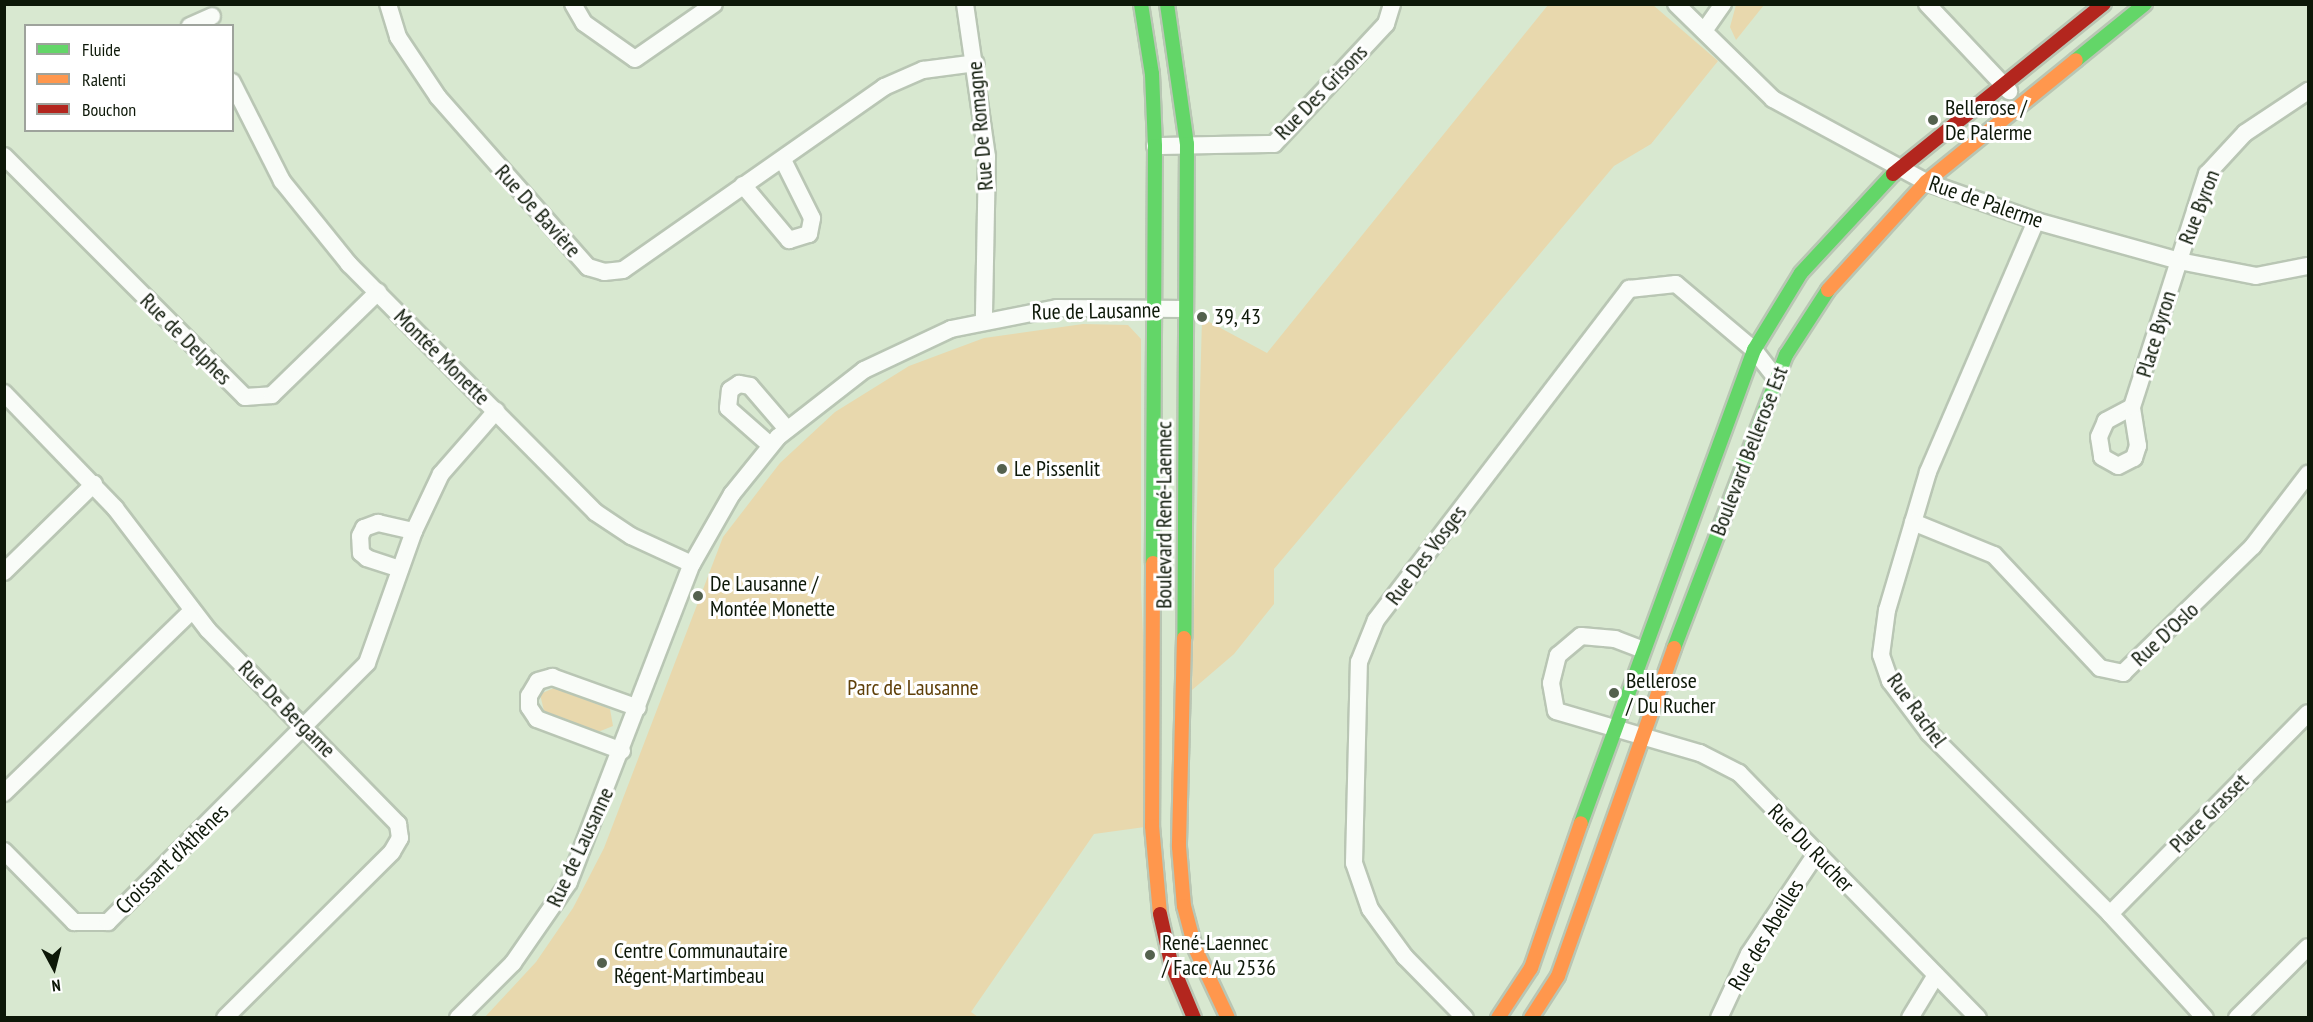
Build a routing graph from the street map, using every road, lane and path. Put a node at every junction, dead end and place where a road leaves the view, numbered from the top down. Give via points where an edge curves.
1 (388, 4) edge
2 (573, 4) edge
3 (714, 4) edge
4 (965, 4) edge
5 (1141, 4) edge
6 (1167, 4) edge
7 (1392, 4) edge
8 (1676, 4) edge
9 (1723, 4) edge
10 (1926, 4) edge
11 (2104, 4) edge
12 (2145, 4) edge
13 (211, 16) edge
14 (194, 24) edge
15 (1704, 31) junction
16 (976, 63) junction
17 (2004, 86) junction
18 (2308, 91) edge
19 (2021, 101) junction
20 (236, 103) edge
21 (1187, 144) junction
22 (1155, 146) junction
23 (4, 156) edge
24 (783, 160) junction
25 (1899, 168) junction
26 (1926, 182) junction
27 (743, 185) junction
28 (2036, 221) junction
29 (2179, 261) junction
30 (2308, 266) edge
31 (378, 292) junction
32 (1185, 309) junction
33 (1156, 310) junction
34 (984, 320) junction
35 (1754, 350) junction
36 (1777, 379) junction
37 (4, 393) edge
38 (2132, 407) dead end
39 (496, 411) junction
40 (787, 429) junction
41 (770, 445) junction
42 (2308, 474) edge
43 (94, 484) junction
44 (1913, 522) junction
45 (414, 531) junction
46 (692, 564) junction
47 (400, 569) junction
48 (4, 572) edge
49 (192, 611) junction
50 (1641, 649) junction
51 (639, 708) junction
52 (2308, 713) edge
53 (1613, 727) junction
54 (306, 728) junction
55 (1645, 736) junction
56 (622, 751) junction
57 (4, 793) edge
58 (4, 851) edge
59 (1816, 854) junction
60 (2110, 914) junction
61 (2308, 947) edge
62 (1936, 975) junction
63 (225, 1017) edge
64 (458, 1017) edge
65 (1194, 1017) edge
66 (1228, 1017) edge
67 (1465, 1017) edge
68 (1497, 1017) edge
69 (1531, 1017) edge
70 (1719, 1017) edge
71 (1910, 1017) edge
72 (1978, 1017) edge
73 (2205, 1017) edge
74 (2237, 1017) edge

1 - 27 street, Rue De Bavière via 398,38 438,97 588,267 604,272 623,270
2 - 3 street via 584,22 635,59
4 - 16 street, Rue De Romagne
5 - 22 street, Boulevard René-Laennec via 1152,74
6 - 21 street, Boulevard René-Laennec
7 - 21 street, Rue Des Grisons via 1386,24 1275,144
8 - 15 street, Rue de Palerme
9 - 15 street
10 - 17 street
11 - 17 street, Boulevard Bellerose Est
12 - 19 street, Boulevard Bellerose Est
13 - 14 street
15 - 25 street, Rue de Palerme via 1773,99
16 - 24 street, Rue De Bavière via 923,70 884,87
16 - 34 street, Rue De Romagne via 987,157
17 - 19 street
17 - 25 street, Boulevard Bellerose Est
18 - 29 street, Rue Byron via 2224,152 2207,174
19 - 26 street, Boulevard Bellerose Est
20 - 31 street, Montée Monette via 297,202
21 - 22 street, Rue Des Grisons
21 - 32 street, Boulevard René-Laennec
22 - 33 street, Boulevard René-Laennec
23 - 31 street, Rue de Delphes via 245,397 272,395
24 - 27 street, Rue De Bavière
24 - 27 street via 812,218 808,234 789,240
25 - 26 street, Rue de Palerme
25 - 35 street, Boulevard Bellerose Est via 1801,273
26 - 28 street, Rue de Palerme
26 - 36 street, Boulevard Bellerose Est via 1833,282 1786,355
28 - 29 street, Rue de Palerme
28 - 44 street, Rue Rachel via 1928,472
29 - 30 street, Rue de Palerme via 2256,276
29 - 38 street, Place Byron
31 - 39 street, Montée Monette
32 - 33 street, Rue de Lausanne
32 - 66 street, Boulevard René-Laennec via 1187,517 1179,847 1184,906 1195,948
33 - 34 street, Rue de Lausanne via 1057,308
33 - 65 street, Boulevard René-Laennec via 1152,826 1161,922 1171,963
34 - 40 street, Rue de Lausanne via 917,343 864,370
35 - 36 street, Rue Des Vosges
35 - 50 street, Boulevard Bellerose Est
35 - 67 street, Rue Des Vosges via 1676,284 1629,288 1376,620 1359,662 1354,863 1377,919 1405,957
36 - 55 street, Boulevard Bellerose Est
37 - 43 street, Rue De Bergame
39 - 45 street, Croissant d'Athènes via 449,463
39 - 46 street, Montée Monette via 604,519
40 - 41 street, Rue de Lausanne
40 - 41 street via 750,386 739,384 730,390 728,408
41 - 46 street, Rue de Lausanne via 726,503
42 - 44 street, Rue D'Oslo via 2253,546 2123,674 2100,668 1994,555
43 - 48 street
43 - 49 street, Rue De Bergame
44 - 60 street, Rue Rachel via 1887,610 1881,655 1890,681 1929,733
45 - 47 street, Croissant d'Athènes
45 - 47 street via 378,523 364,528 360,536 362,553 367,558
46 - 51 street, Rue de Lausanne
47 - 54 street, Croissant d'Athènes via 367,663
49 - 54 street, Rue De Bergame
49 - 57 street
50 - 53 street, Boulevard Bellerose Est
50 - 53 street via 1615,639 1581,636 1558,655 1551,683 1556,711
51 - 56 street, Rue de Lausanne
51 - 56 street via 552,677 538,681 529,696 530,711 537,720
52 - 60 street, Place Grasset
53 - 55 street, Rue Du Rucher
53 - 68 street, Boulevard Bellerose Est via 1531,968
54 - 58 street, Croissant d'Athènes via 108,922 74,922
54 - 63 street, Rue De Bergame via 393,817 400,838 392,852
55 - 59 street, Rue Du Rucher via 1700,753 1739,773
55 - 69 street, Boulevard Bellerose Est via 1558,976
56 - 64 street, Rue de Lausanne via 580,857 551,911 513,963
59 - 62 street, Rue Du Rucher
59 - 70 street, Rue des Abeilles via 1749,954
60 - 73 street, Rue Rachel
61 - 74 street
62 - 71 street
62 - 72 street, Rue Du Rucher

